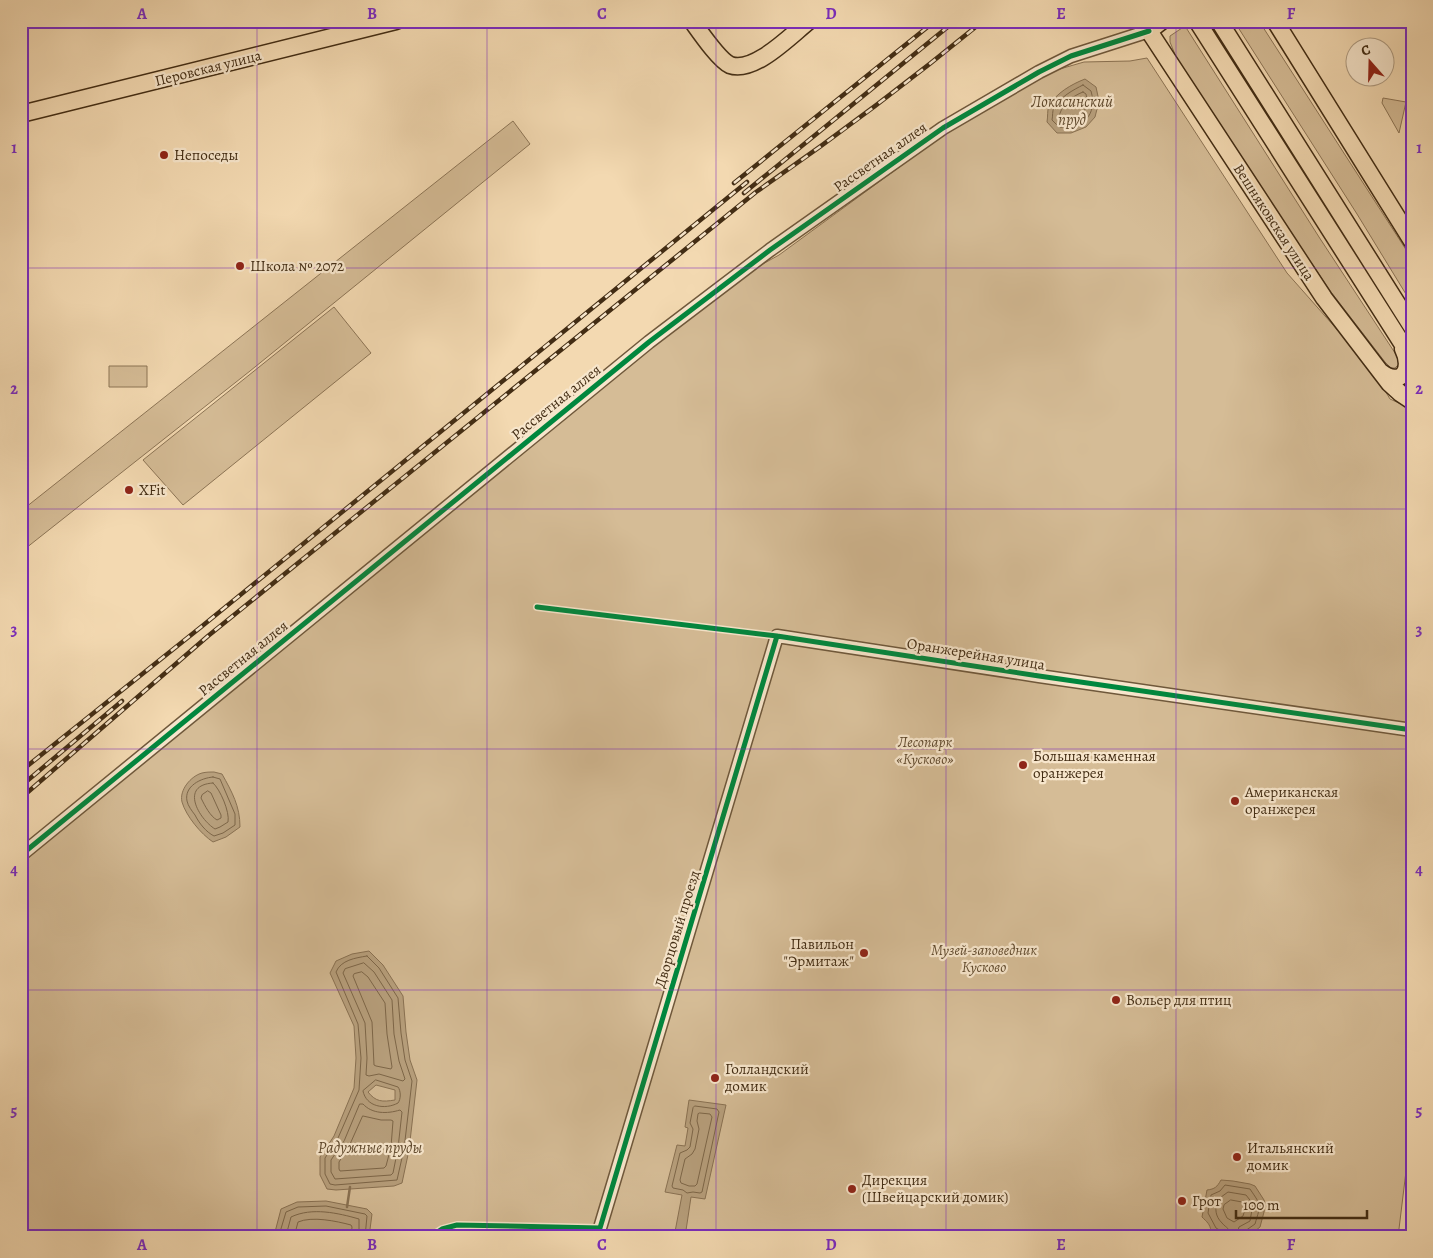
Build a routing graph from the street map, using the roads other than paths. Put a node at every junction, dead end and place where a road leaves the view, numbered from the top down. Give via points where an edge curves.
1 (396, 21) edge
2 (692, 21) edge
3 (809, 21) edge
4 (1162, 21) edge
5 (1197, 21) edge
6 (1219, 21) edge
7 (1274, 21) edge
8 (1148, 31) junction
9 (21, 114) edge
10 (1412, 241) edge
11 (1391, 325) junction
12 (1412, 327) edge
13 (1412, 359) edge
14 (1381, 372) junction
15 (1412, 401) edge
16 (777, 636) joint
17 (1412, 730) edge
18 (21, 855) edge
19 (600, 1228) dead end

1 - 9 main road, Перовская улица
2 - 3 main road via 721,58 730,65 739,66 763,58
4 - 8 main road
5 - 11 main road
6 - 12 main road
7 - 10 main road
8 - 14 main road, Вешняковская улица via 1324,298
8 - 18 street, Рассветная аллея via 1071,56 1039,72 944,128 770,250 649,342
11 - 13 main road
11 - 14 main road via 1407,357 1407,371 1396,378
14 - 15 main road, Вешняковская улица
16 - 17 street, Оранжерейная улица
16 - 19 street, Дворцовый проезд

